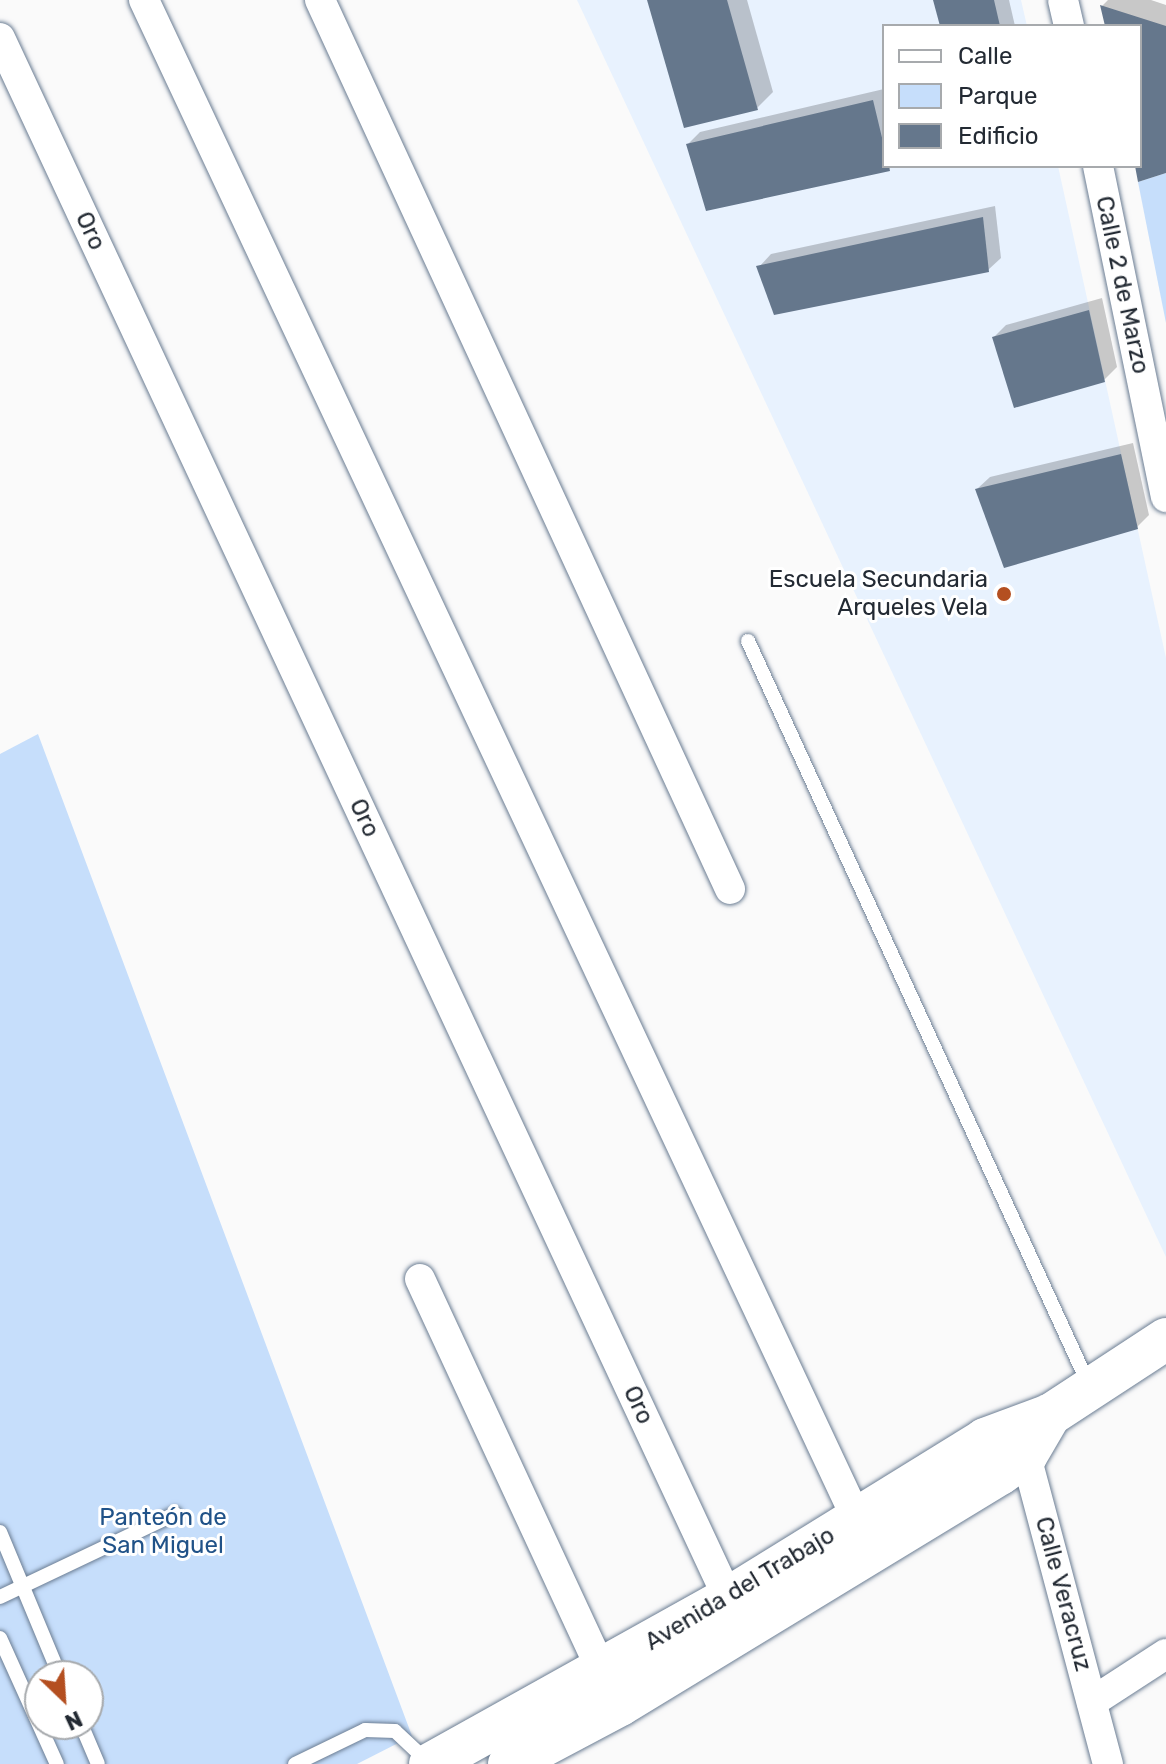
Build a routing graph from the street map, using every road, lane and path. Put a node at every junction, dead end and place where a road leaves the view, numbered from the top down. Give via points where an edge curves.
1 (144, 0) edge
2 (320, 0) edge
3 (1063, 0) edge
4 (1069, 24) edge
5 (0, 38) edge
6 (1098, 168) edge
7 (1166, 497) edge
8 (748, 641) dead end
9 (730, 889) dead end
10 (420, 1279) dead end
11 (1166, 1339) edge
12 (1090, 1389) junction
13 (1029, 1432) junction
14 (175, 1514) dead end
15 (857, 1519) junction
16 (0, 1532) edge
17 (23, 1588) junction
18 (0, 1597) edge
19 (728, 1598) junction
20 (0, 1638) edge
21 (1166, 1654) edge
22 (53, 1660) edge
23 (602, 1671) junction
24 (1092, 1702) junction
25 (88, 1740) edge
26 (57, 1764) edge
27 (98, 1764) edge
28 (295, 1764) edge
29 (430, 1764) edge
30 (509, 1764) edge
31 (1108, 1764) edge

1 - 15 street
2 - 9 street
3 - 4 street
5 - 19 street, Oro
6 - 7 street, Calle 2 de Marzo
8 - 12 lane
10 - 23 street
11 - 12 main road, Avenida del Trabajo
12 - 13 main road, Avenida del Trabajo
13 - 15 main road, Avenida del Trabajo via 985,1439
13 - 24 street, Calle Veracruz
13 - 30 main road, Avenida del Trabajo via 620,1705
14 - 17 lane
15 - 19 main road, Avenida del Trabajo
16 - 17 lane
17 - 18 lane
17 - 22 lane
19 - 23 main road, Avenida del Trabajo
20 - 26 lane
21 - 24 street
23 - 29 main road, Avenida del Trabajo
24 - 31 street, Calle Veracruz
25 - 27 lane
28 - 29 lane via 365,1730 395,1731

